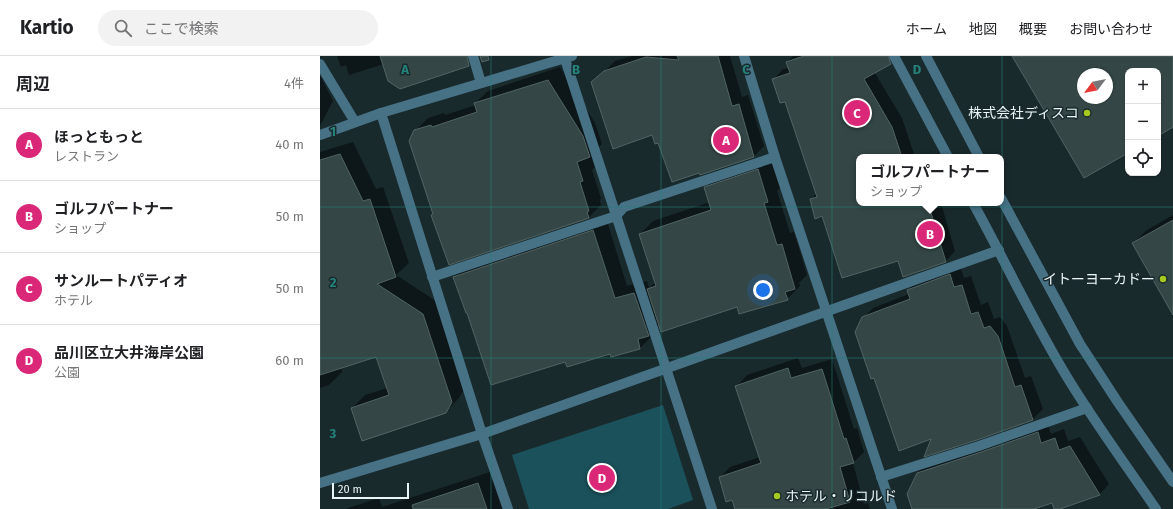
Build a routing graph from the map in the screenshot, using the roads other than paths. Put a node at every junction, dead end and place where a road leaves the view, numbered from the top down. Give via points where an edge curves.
1 (473, 56) edge
2 (744, 56) edge
3 (894, 56) edge
4 (926, 56) edge
5 (568, 57) edge
6 (320, 64) edge
7 (481, 83) junction
8 (381, 113) junction
9 (355, 122) junction
10 (320, 134) edge
11 (946, 154) edge
12 (978, 154) edge
13 (775, 158) junction
14 (1004, 204) edge
15 (975, 206) edge
16 (616, 216) junction
17 (999, 250) junction
18 (432, 277) junction
19 (826, 312) junction
20 (666, 368) junction
21 (1087, 408) junction
22 (482, 434) junction
23 (881, 477) junction
24 (1173, 482) edge
25 (320, 484) edge
26 (508, 509) edge
27 (712, 509) edge
28 (892, 509) edge
29 (1156, 509) edge

1 - 7 street
2 - 13 street
3 - 11 street
4 - 12 street
5 - 7 street
5 - 16 street
6 - 9 street
7 - 8 street
8 - 9 street
8 - 18 street
9 - 10 street
13 - 16 street via 624,207
13 - 19 street
14 - 24 street via 1080,344
15 - 17 street
16 - 18 street
16 - 20 street
17 - 19 street
17 - 21 street via 1026,304
18 - 22 street
19 - 20 street
19 - 23 street
20 - 22 street
20 - 27 street
21 - 23 street
21 - 29 street
22 - 25 street
22 - 26 street
23 - 28 street

